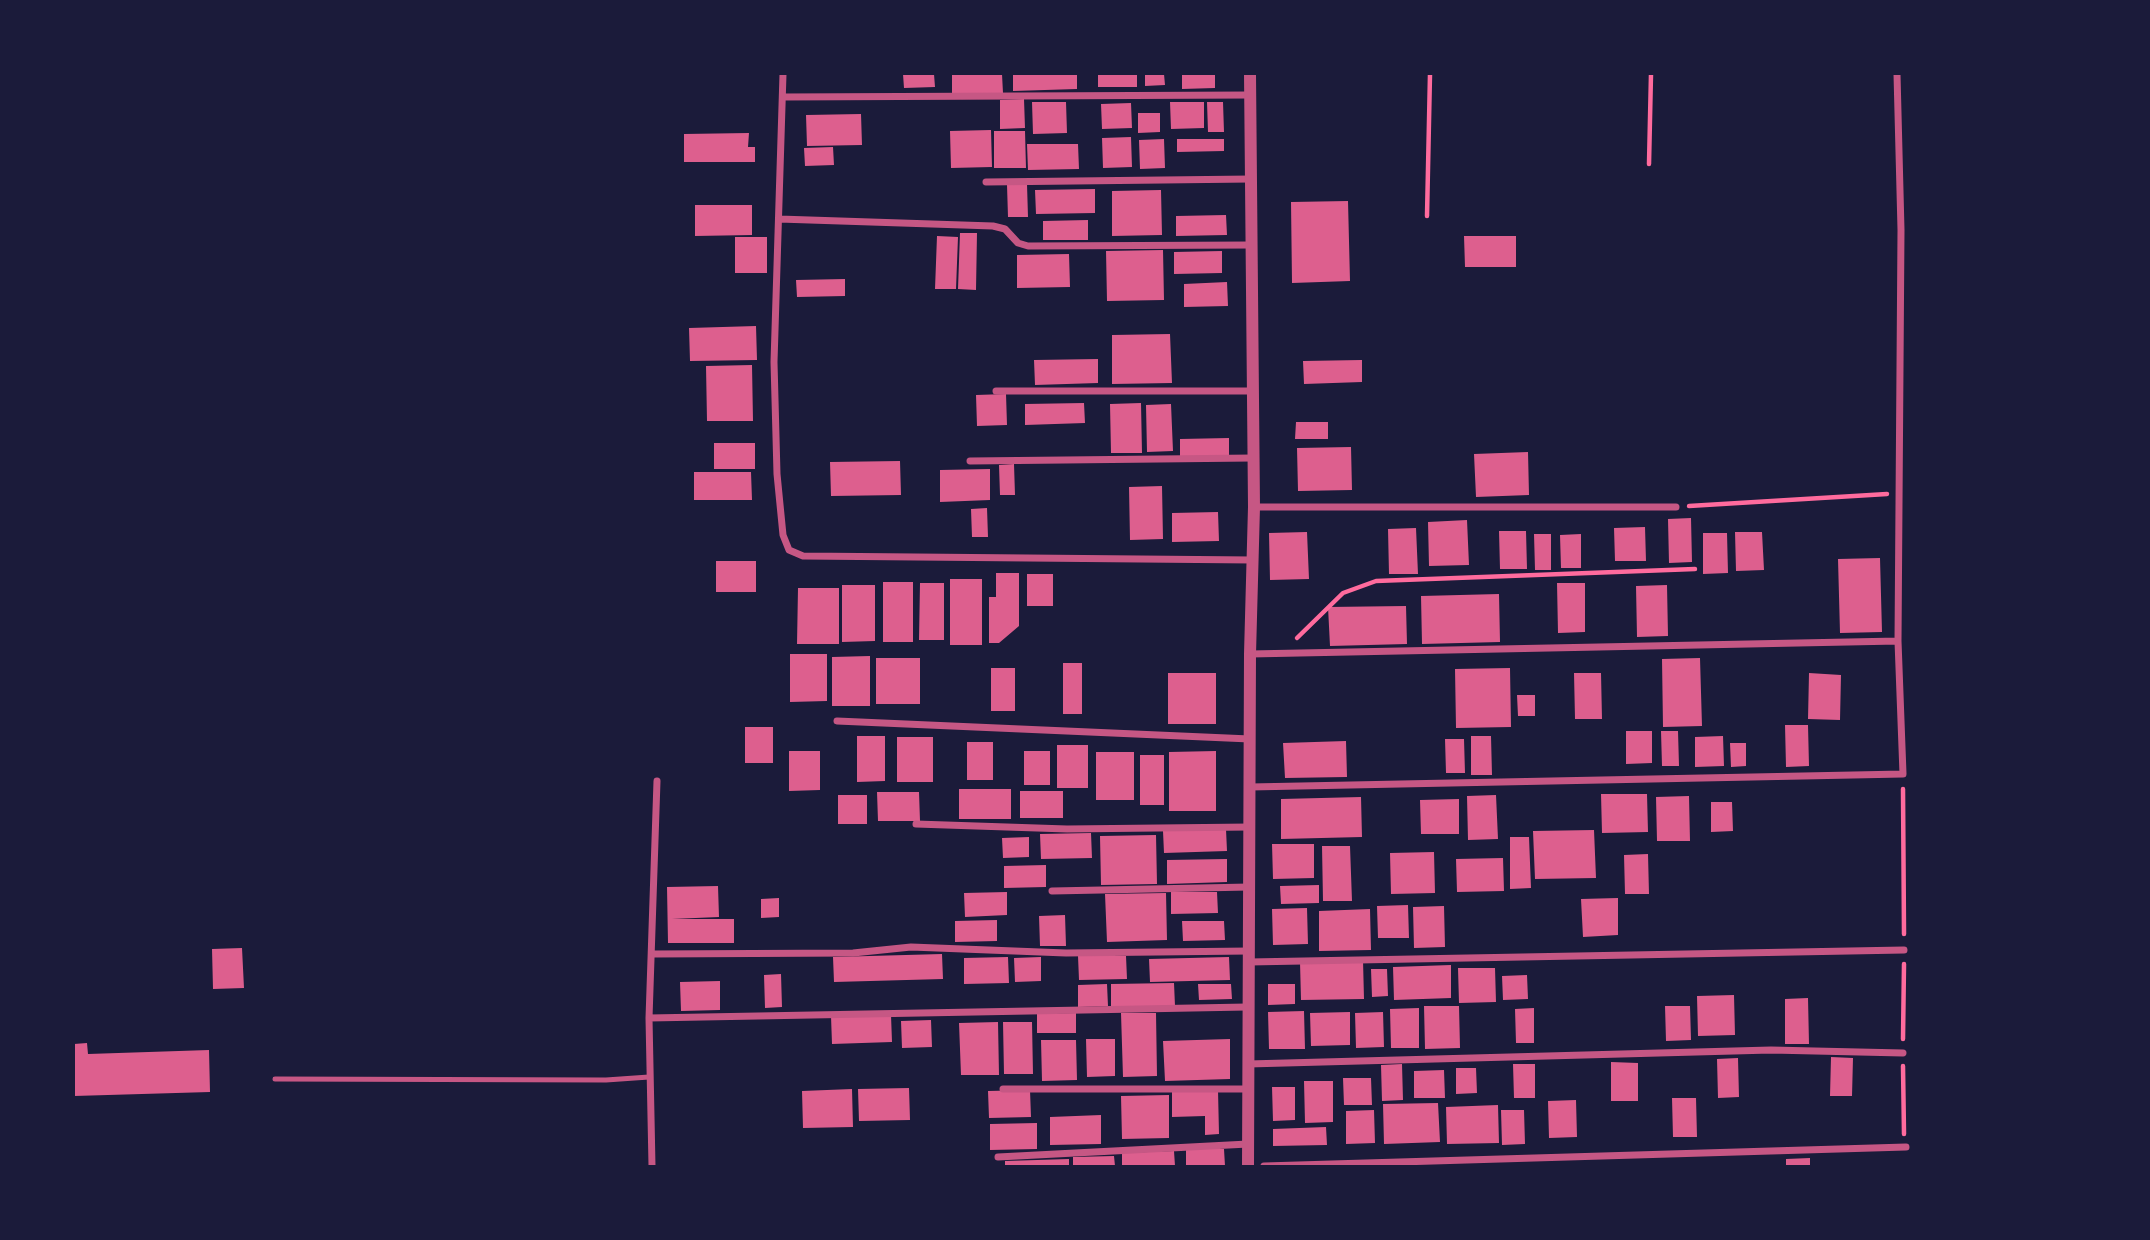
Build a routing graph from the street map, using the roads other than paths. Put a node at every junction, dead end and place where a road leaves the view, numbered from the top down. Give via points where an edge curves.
1 (783, 74) edge
2 (1250, 74) edge
3 (1897, 74) edge
4 (1250, 95) junction
5 (783, 97) junction
6 (1251, 179) junction
7 (986, 182) dead end
8 (779, 219) junction
9 (1251, 246) junction
10 (996, 391) dead end
11 (1252, 391) junction
12 (1253, 458) junction
13 (970, 461) dead end
14 (1254, 507) junction
15 (1676, 507) road end
16 (1254, 560) junction
17 (1898, 641) junction
18 (1250, 654) junction
19 (838, 721) dead end
20 (1250, 739) junction
21 (656, 781) dead end
22 (1250, 787) junction
23 (916, 824) dead end
24 (1250, 827) junction
25 (1249, 887) junction
26 (1052, 891) dead end
27 (1904, 950) road end
28 (653, 954) junction
29 (1249, 956) junction
30 (1247, 1007) junction
31 (649, 1018) junction
32 (1903, 1054) road end
33 (1248, 1064) junction
34 (649, 1077) junction
35 (275, 1079) dead end
36 (1003, 1089) dead end
37 (1248, 1089) junction
38 (1248, 1144) junction
39 (1906, 1147) road end
40 (998, 1157) dead end
41 (652, 1167) edge
42 (1248, 1167) edge
43 (1264, 1167) edge

1 - 5 street
2 - 4 street
3 - 17 street
4 - 5 street
4 - 6 street
5 - 8 street
6 - 7 street
6 - 9 street
8 - 9 street via 993,226 1028,246
8 - 16 street via 774,362 777,474 783,535 789,550 803,556
9 - 11 street
10 - 11 street
11 - 12 street
12 - 13 street
12 - 14 street
14 - 15 street
14 - 16 street
16 - 18 street
17 - 18 street
17 - 22 street via 1903,774
18 - 20 street
19 - 20 street
20 - 22 street
21 - 28 street
22 - 24 street
23 - 24 street via 1067,829
24 - 25 street
25 - 26 street
25 - 29 street
27 - 29 street
28 - 29 street via 853,953 911,947
28 - 31 street
29 - 30 street
30 - 31 street
30 - 33 street
31 - 34 street
32 - 33 street via 1744,1051
33 - 37 street
34 - 35 lane
34 - 41 street
36 - 37 street
37 - 38 street
38 - 40 street
38 - 42 street
39 - 43 street

